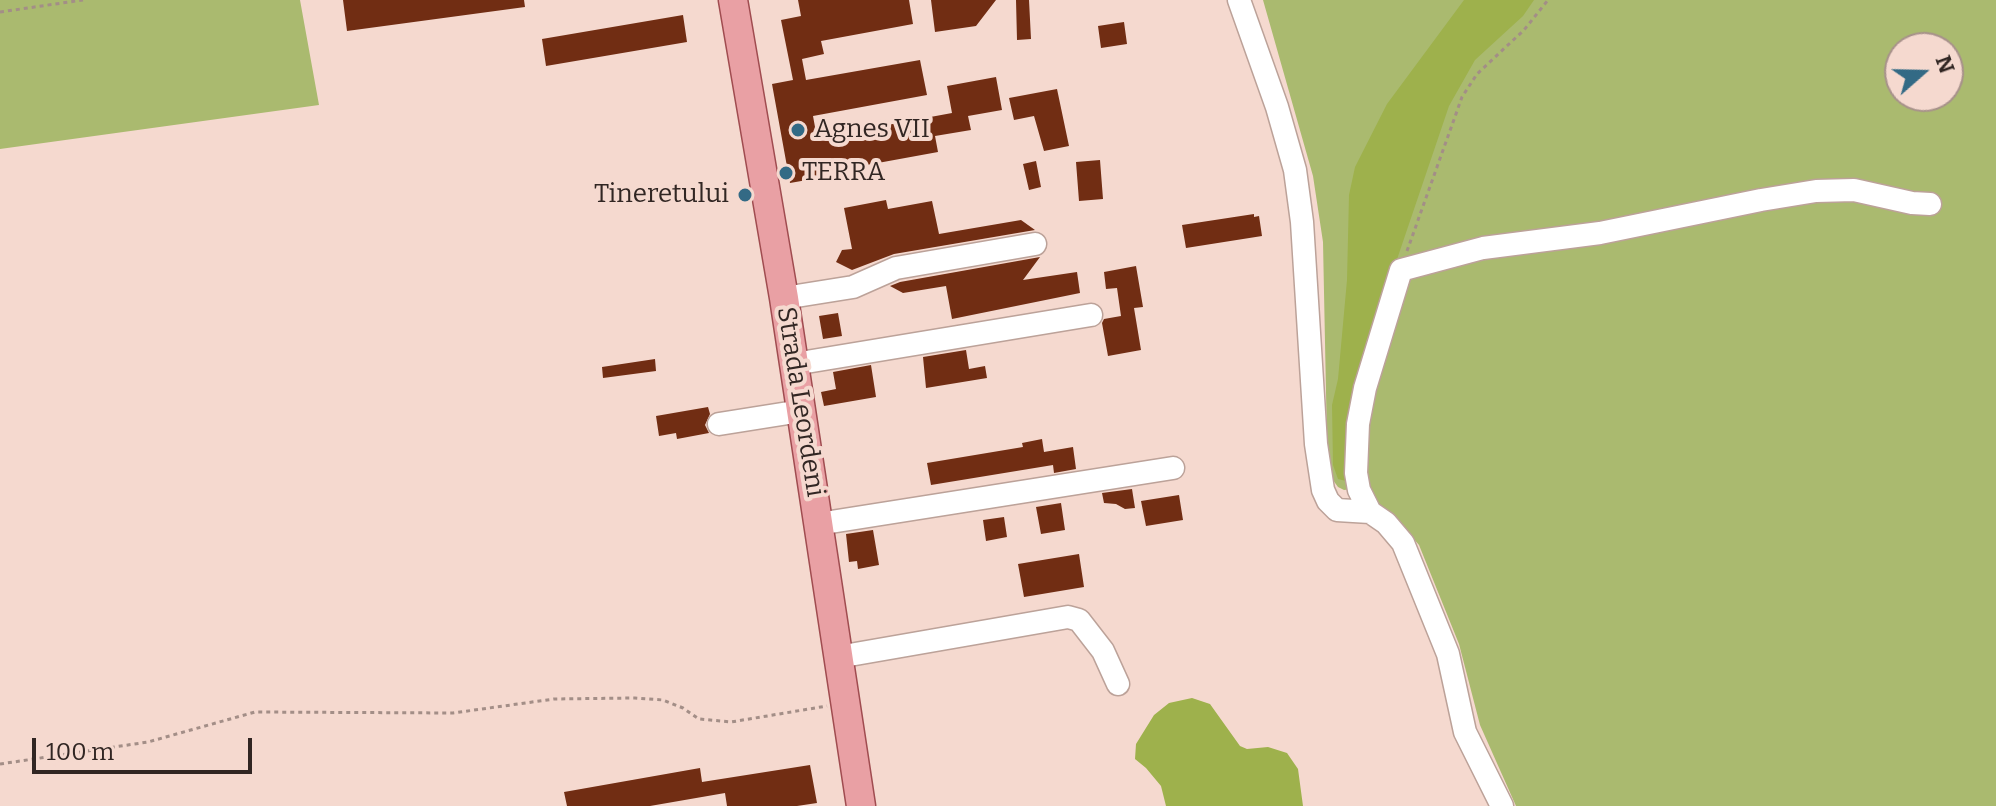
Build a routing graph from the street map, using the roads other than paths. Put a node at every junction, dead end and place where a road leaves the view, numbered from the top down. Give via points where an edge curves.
1 (733, 0) edge
2 (1239, 0) edge
3 (1930, 204) dead end
4 (1035, 244) dead end
5 (784, 298) junction
6 (1091, 315) dead end
7 (794, 364) junction
8 (801, 411) junction
9 (719, 424) dead end
10 (1173, 468) dead end
11 (1370, 512) junction
12 (818, 524) junction
13 (838, 657) junction
14 (1118, 684) dead end
15 (861, 806) edge
16 (1502, 806) edge

1 - 5 main road, Strada Leordeni
2 - 11 street via 1295,170 1323,490 1337,510
3 - 11 street via 1854,190 1816,191 1600,233 1483,248 1401,270 1358,424 1356,473
4 - 5 street via 896,268 853,287
5 - 7 main road, Strada Leordeni
6 - 7 street
7 - 8 main road, Strada Leordeni
8 - 9 street
8 - 12 main road, Strada Leordeni
10 - 12 street
11 - 16 street via 1403,543 1448,654 1465,732
12 - 13 main road, Strada Leordeni
13 - 14 street via 1068,617 1079,620 1103,651
13 - 15 main road, Strada Leordeni

